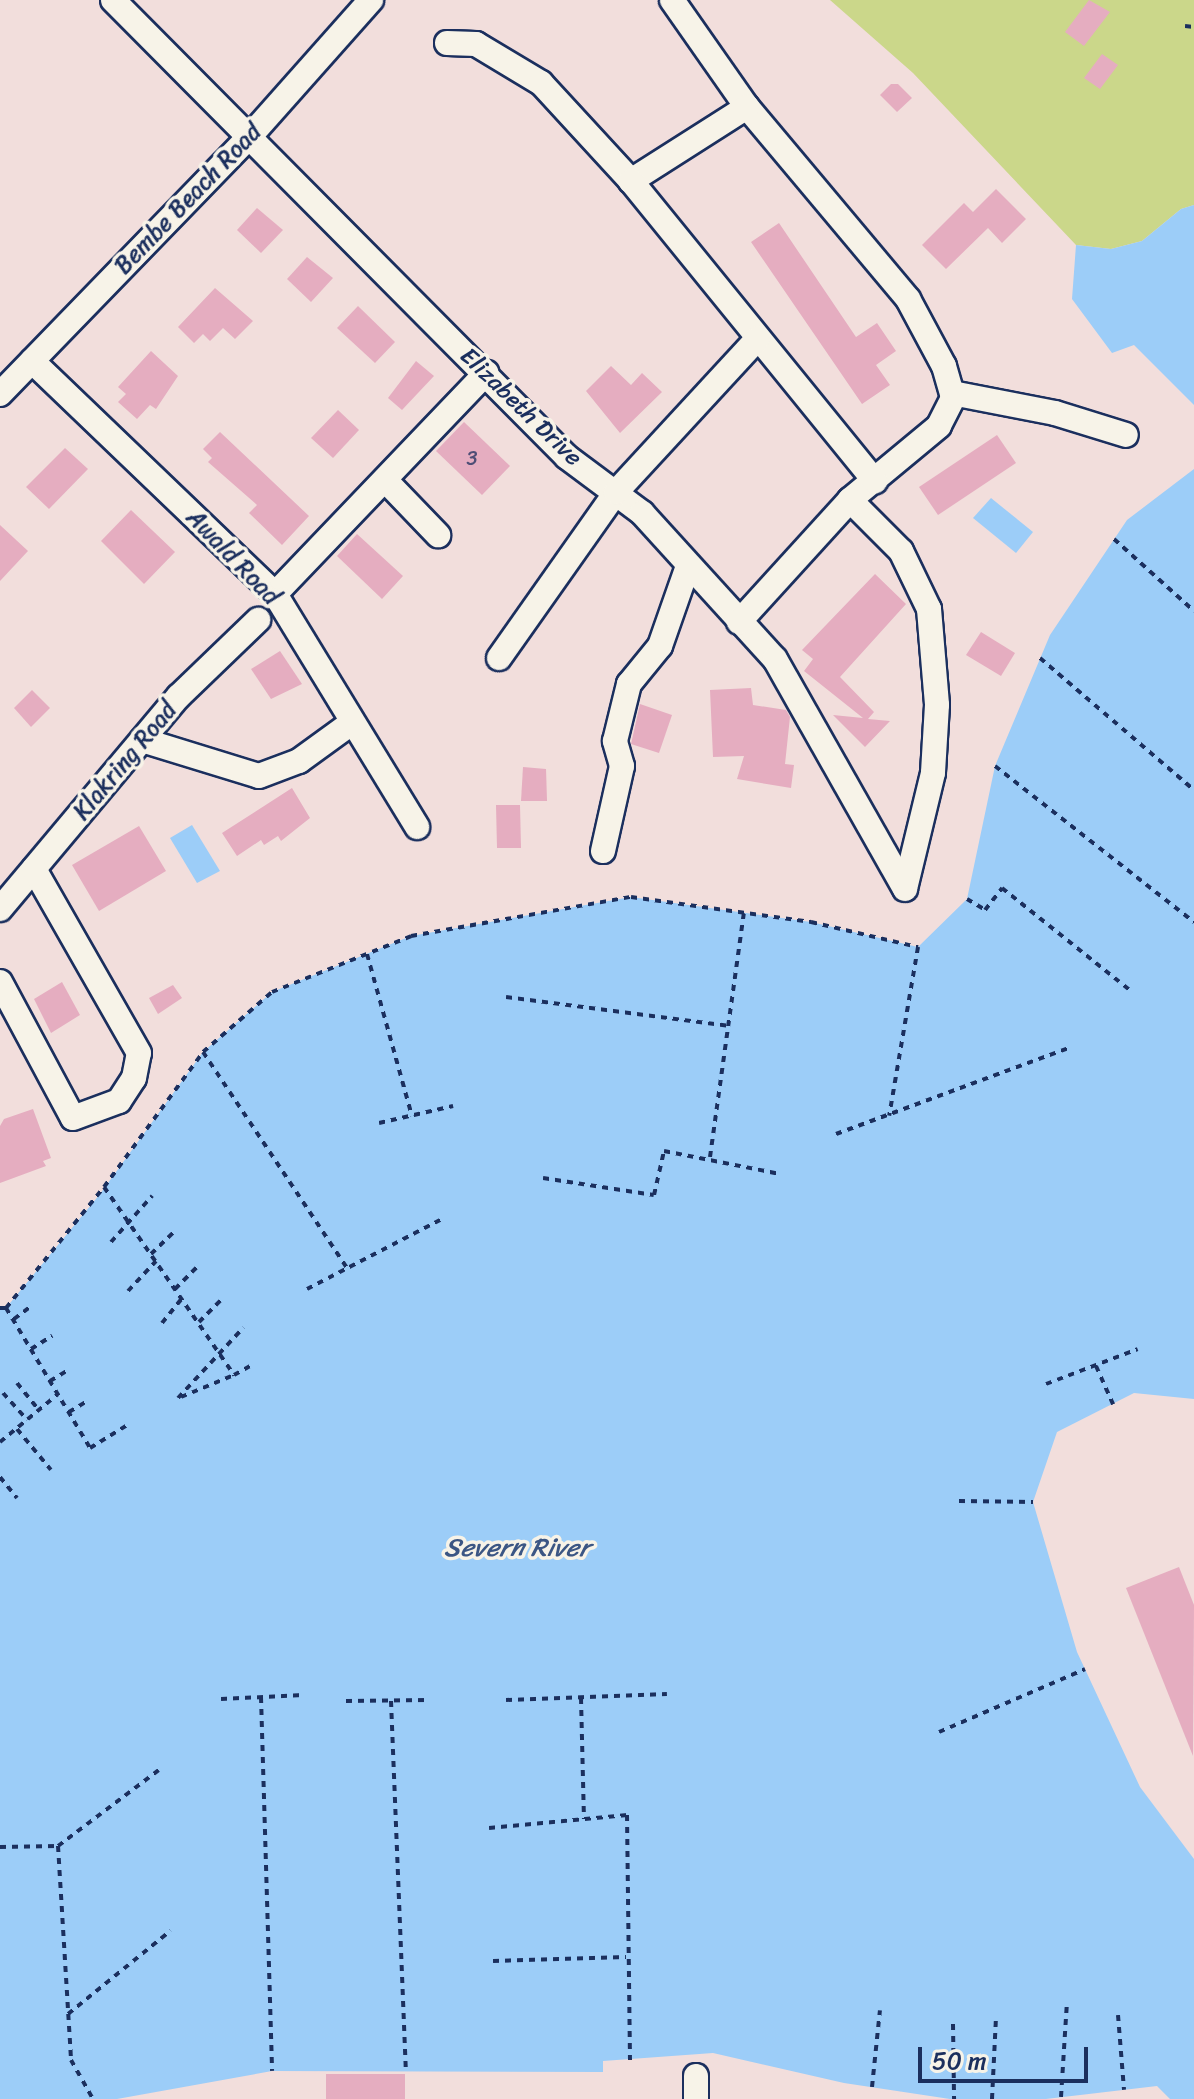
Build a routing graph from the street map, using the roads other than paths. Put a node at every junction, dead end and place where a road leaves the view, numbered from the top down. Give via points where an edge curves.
1 (113, 0) edge
2 (371, 0) edge
3 (672, 0) edge
4 (447, 43) dead end
5 (747, 107) junction
6 (251, 135) junction
7 (631, 181) junction
8 (758, 338) junction
9 (32, 361) junction
10 (486, 373) junction
11 (952, 393) junction
12 (0, 394) edge
13 (1126, 435) dead end
14 (875, 481) junction
15 (387, 482) junction
16 (616, 492) junction
17 (850, 500) junction
18 (438, 535) dead end
19 (688, 566) junction
20 (275, 594) junction
21 (258, 620) dead end
22 (739, 622) junction
23 (499, 658) dead end
24 (350, 724) junction
25 (142, 740) junction
26 (417, 827) dead end
27 (603, 851) dead end
28 (34, 869) junction
29 (0, 909) edge
30 (0, 982) edge

1 - 6 street, Elizabeth Drive
2 - 6 street, Bembe Beach Road
3 - 5 street
4 - 7 street via 476,44 541,83
5 - 7 street
5 - 11 street via 908,299 944,366
6 - 9 street, Bembe Beach Road
6 - 10 street, Elizabeth Drive
7 - 8 street
8 - 14 street
8 - 16 street
9 - 12 street, Bembe Beach Road
9 - 20 street, Awald Road
10 - 15 street
10 - 16 street, Elizabeth Drive via 567,457
11 - 13 street via 1055,413
11 - 14 street via 950,413 939,426
14 - 17 street
15 - 18 street
15 - 20 street
16 - 19 street, Elizabeth Drive
16 - 23 street
17 - 22 street
17 - 22 street, Elizabeth Drive via 901,551 929,609 937,705 933,773 905,889 789,680
19 - 22 street, Elizabeth Drive
19 - 27 street via 660,646 629,684 615,741 622,766
20 - 24 street, Awald Road
21 - 25 street, Klakring Road
24 - 25 street via 299,761 259,776
24 - 26 street, Awald Road
25 - 28 street, Klakring Road
28 - 29 street, Klakring Road
28 - 30 street via 139,1053 134,1078 119,1101 73,1118

